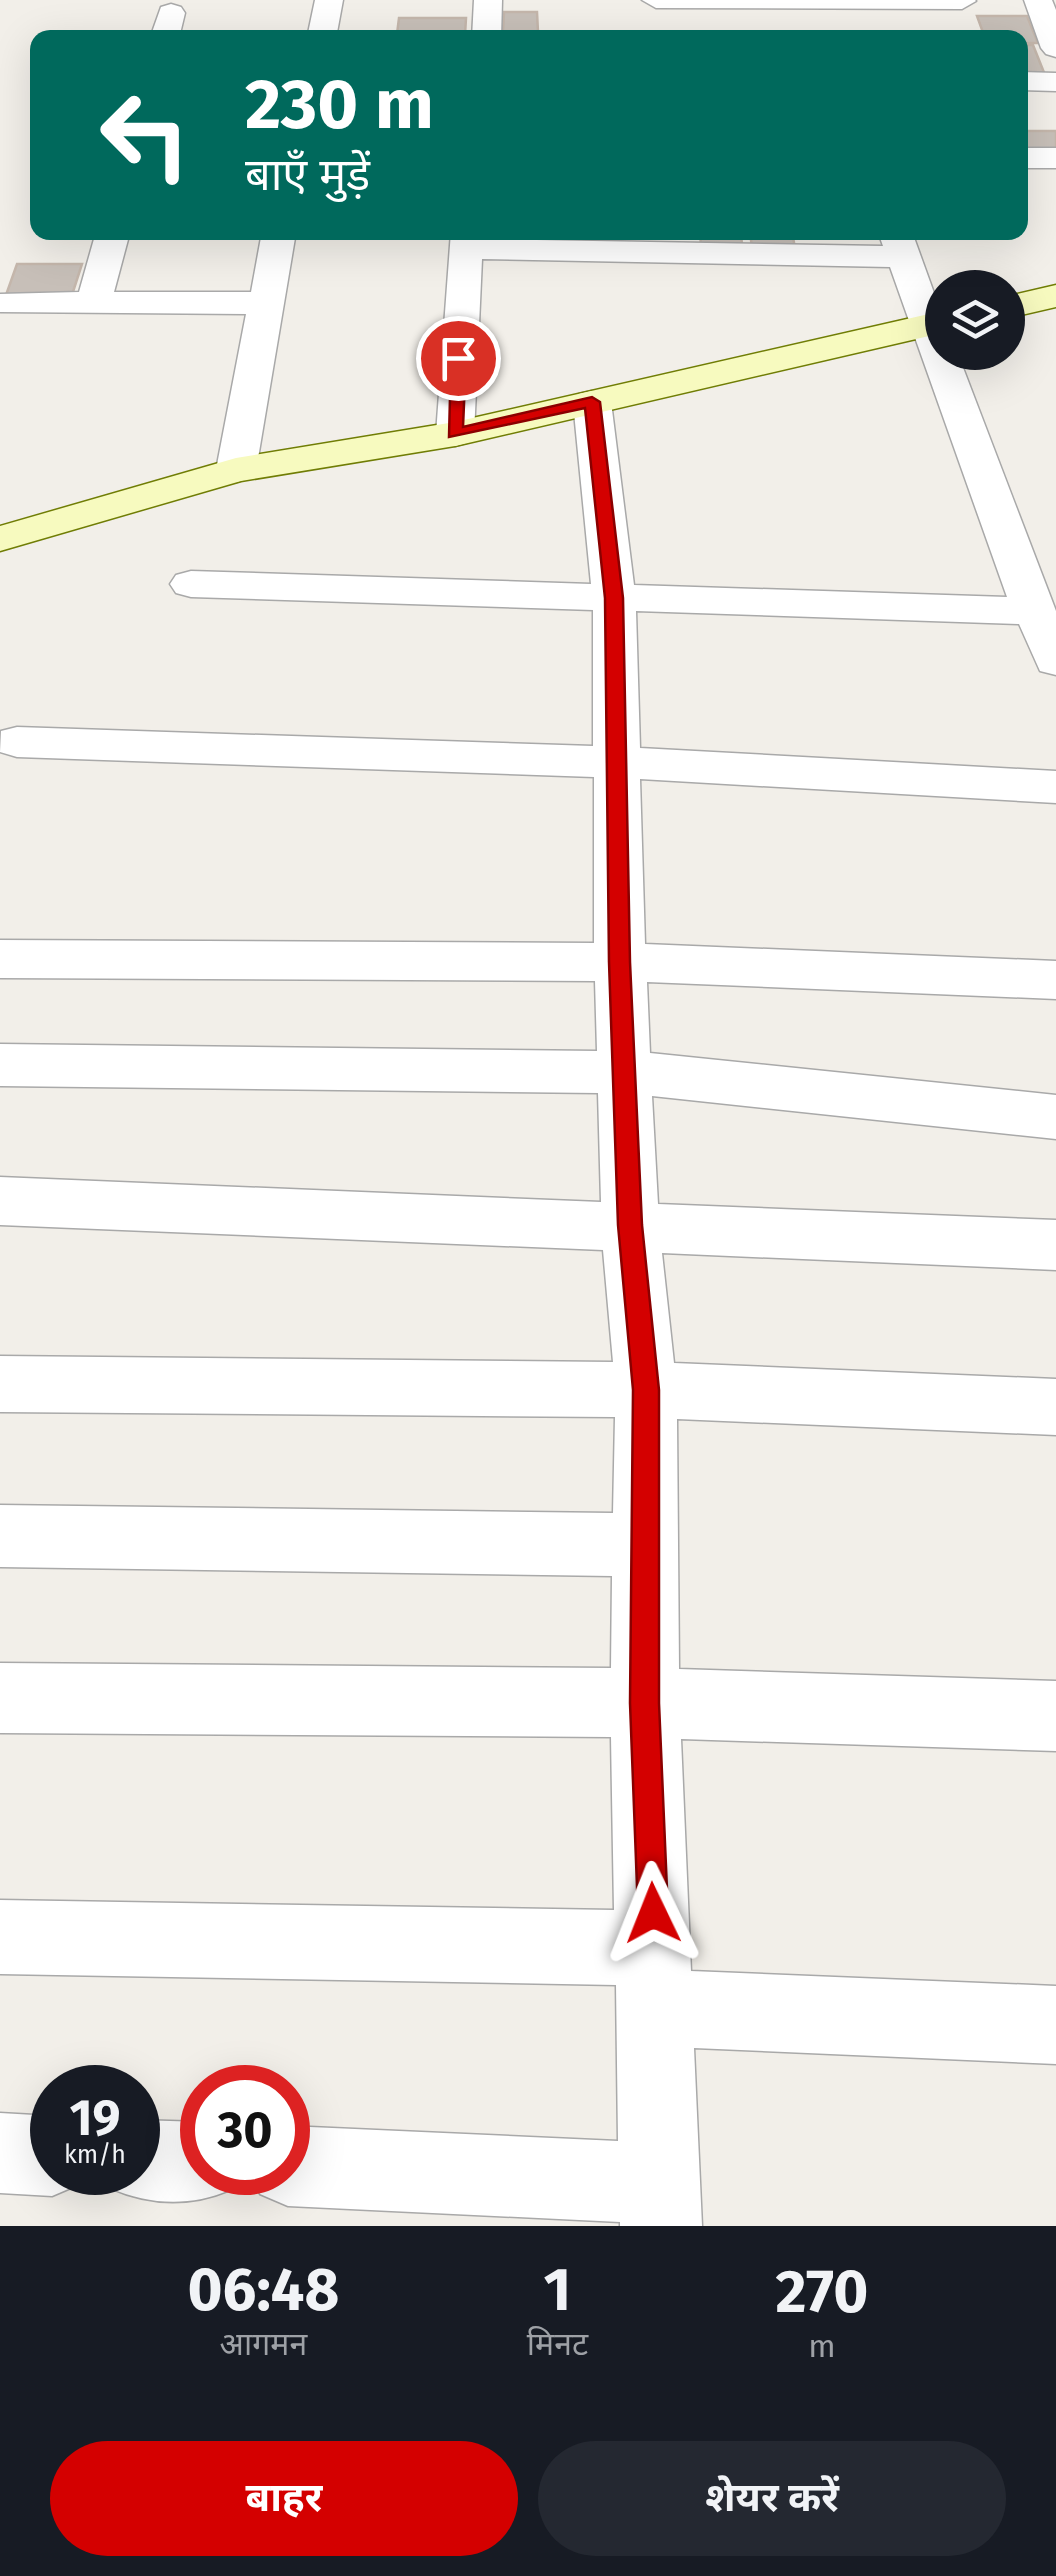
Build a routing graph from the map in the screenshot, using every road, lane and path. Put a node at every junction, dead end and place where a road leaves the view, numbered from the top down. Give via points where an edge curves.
1 (329, 0) edge
2 (488, 0) edge
3 (656, 0) edge
4 (1038, 0) edge
5 (962, 1) edge
6 (817, 10) edge
7 (322, 30) edge
8 (486, 30) edge
9 (1056, 48) edge
10 (1028, 81) edge
11 (1056, 82) edge
12 (1028, 158) edge
13 (1056, 158) edge
14 (111, 240) edge
15 (277, 240) edge
16 (468, 241) edge
17 (899, 245) edge
18 (1056, 296) edge
19 (4, 303) dead end
20 (94, 303) junction
21 (264, 303) junction
22 (925, 304) edge
23 (1025, 304) edge
24 (925, 326) edge
25 (949, 370) edge
26 (592, 402) junction
27 (455, 434) junction
28 (236, 470) junction
29 (0, 539) edge
30 (1014, 563) junction
31 (1056, 565) edge
32 (190, 584) dead end
33 (614, 598) junction
34 (1033, 611) junction
35 (1056, 661) edge
36 (17, 742) dead end
37 (615, 762) junction
38 (1056, 787) edge
39 (0, 959) edge
40 (620, 962) junction
41 (1056, 980) edge
42 (0, 1066) edge
43 (625, 1072) junction
44 (1056, 1117) edge
45 (0, 1201) edge
46 (630, 1225) junction
47 (1056, 1245) edge
48 (0, 1384) edge
49 (646, 1390) junction
50 (1056, 1407) edge
51 (0, 1536) edge
52 (645, 1545) junction
53 (0, 1698) edge
54 (645, 1703) junction
55 (1056, 1716) edge
56 (0, 1937) edge
57 (655, 1978) junction
58 (1056, 2025) edge
59 (0, 2153) edge
60 (30, 2155) edge
61 (310, 2168) edge
62 (661, 2205) edge

1 - 7 street
2 - 8 street
3 - 6 street
4 - 9 street
5 - 6 street
10 - 11 street
12 - 13 street
14 - 20 street
15 - 21 street
16 - 17 street
16 - 27 street
17 - 22 street
18 - 23 street
19 - 20 street
20 - 21 street
21 - 28 street
24 - 26 street
25 - 30 street
26 - 27 street
26 - 33 street
27 - 28 street
28 - 29 street
30 - 31 street
30 - 34 street
32 - 33 street
33 - 34 street
33 - 37 street
34 - 35 street
36 - 37 street
37 - 38 street
37 - 40 street
39 - 40 street
40 - 41 street
40 - 43 street
42 - 43 street
43 - 44 street
43 - 46 street
45 - 46 street
46 - 47 street
46 - 49 street
48 - 49 street
49 - 50 street
49 - 52 street
51 - 52 street
52 - 54 street
53 - 54 street
54 - 55 street
54 - 57 street
56 - 57 street
57 - 58 street
57 - 62 street
59 - 60 street
61 - 62 street

